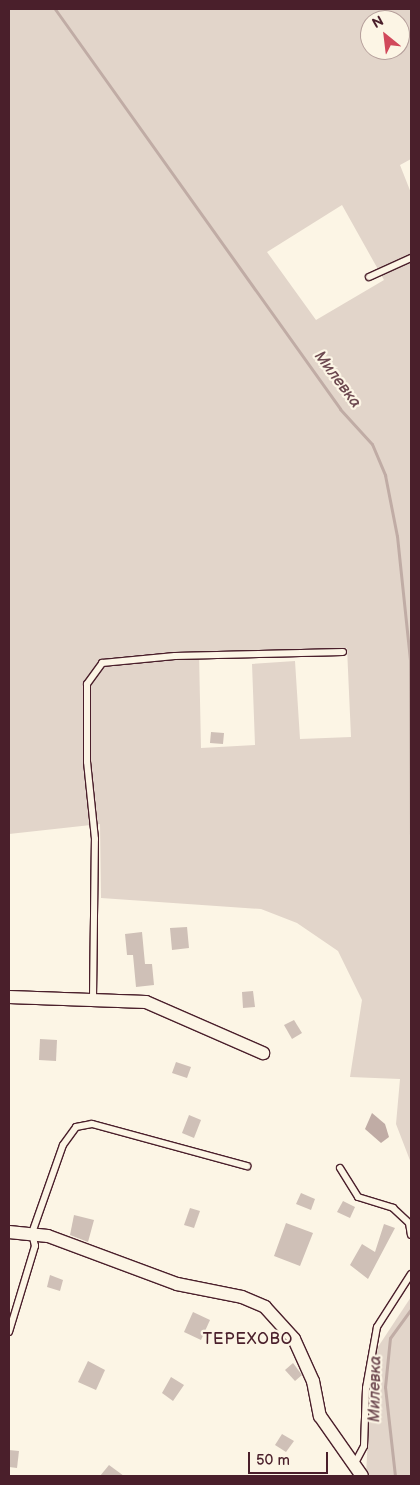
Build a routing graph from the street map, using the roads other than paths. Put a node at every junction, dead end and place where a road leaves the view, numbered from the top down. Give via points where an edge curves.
1 (411, 258) edge
2 (369, 277) dead end
3 (343, 652) dead end
4 (9, 997) edge
5 (93, 998) junction
6 (263, 1053) dead end
7 (247, 1166) dead end
8 (340, 1168) dead end
9 (9, 1232) edge
10 (32, 1233) junction
11 (411, 1235) edge
12 (411, 1274) edge
13 (9, 1332) edge
14 (355, 1464) junction
15 (362, 1476) edge

1 - 2 lane
3 - 5 lane via 175,656 102,663 88,684 87,762 95,839
4 - 5 street
5 - 6 street via 146,1002
7 - 10 lane via 92,1124 76,1127 63,1145
8 - 11 lane via 358,1197 394,1208 409,1223
9 - 10 street
10 - 13 lane via 35,1246
10 - 14 street via 177,1284 242,1297 265,1307 294,1339 313,1381 320,1416
12 - 14 lane via 377,1327 366,1388 364,1446
14 - 15 street

